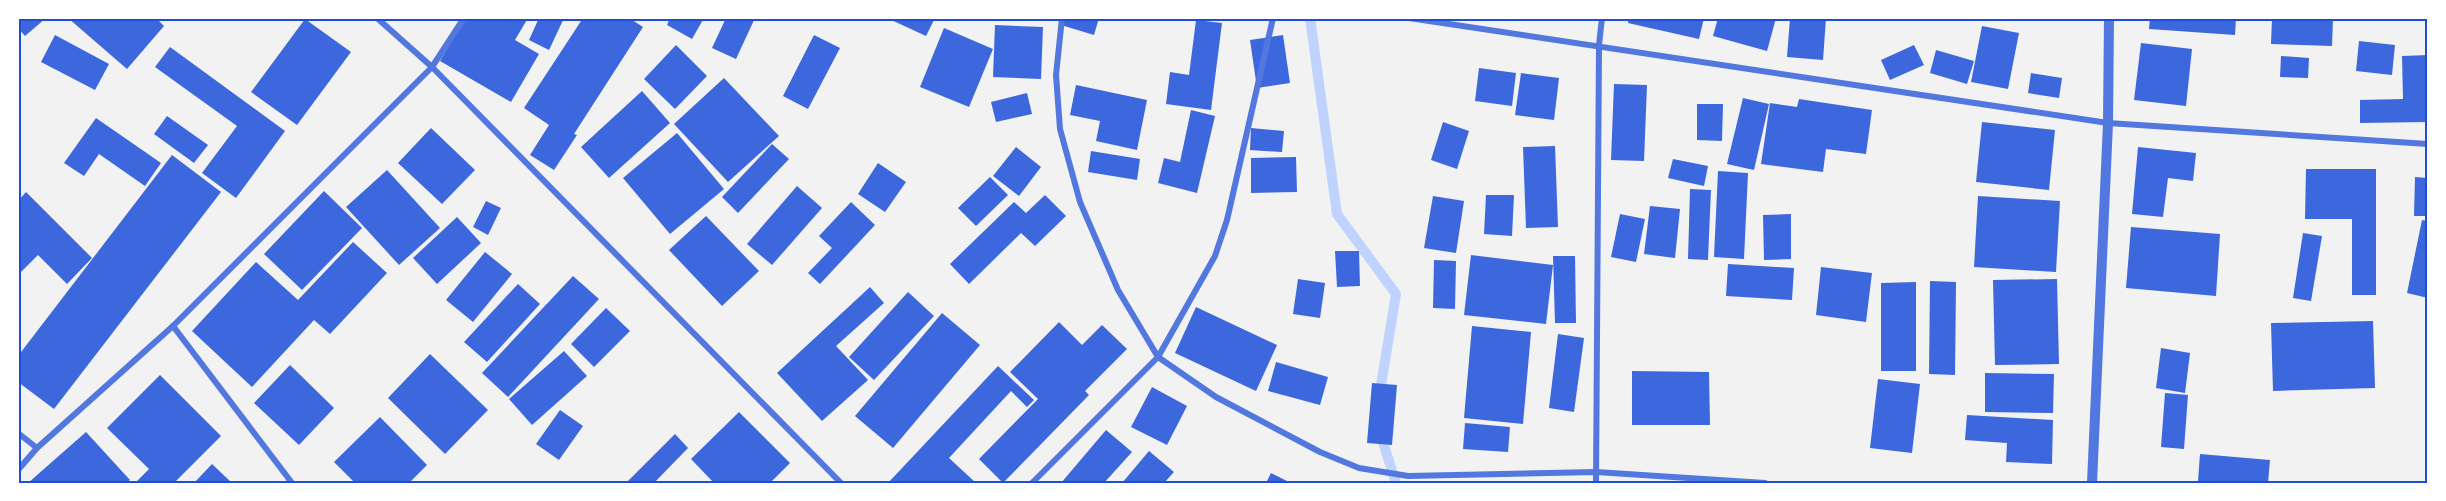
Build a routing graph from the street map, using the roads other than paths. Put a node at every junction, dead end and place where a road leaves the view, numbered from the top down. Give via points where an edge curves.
1 (378, 18) edge
2 (464, 18) edge
3 (1062, 18) edge
4 (1273, 18) edge
5 (1409, 18) edge
6 (1602, 18) edge
7 (2109, 18) edge
8 (1599, 45) junction
9 (432, 67) junction
10 (2108, 123) junction
11 (2428, 144) edge
12 (172, 326) junction
13 (1158, 357) junction
14 (18, 433) edge
15 (37, 448) junction
16 (18, 470) edge
17 (1596, 472) junction
18 (292, 483) edge
19 (841, 483) edge
20 (1032, 483) edge
21 (1596, 483) edge
22 (1765, 483) edge
23 (2092, 483) edge

1 - 9 street
2 - 9 street
3 - 13 street via 1056,75 1060,129 1080,202 1118,290
4 - 13 street via 1227,220 1215,256
5 - 8 street
6 - 8 street
7 - 10 street
8 - 10 street
8 - 17 street
9 - 12 street
9 - 19 street
10 - 11 street
10 - 23 street
12 - 15 street
12 - 18 street
13 - 17 street via 1216,397 1320,452 1359,468 1408,476
13 - 20 street
14 - 15 street
15 - 16 street
17 - 21 street
17 - 22 street

